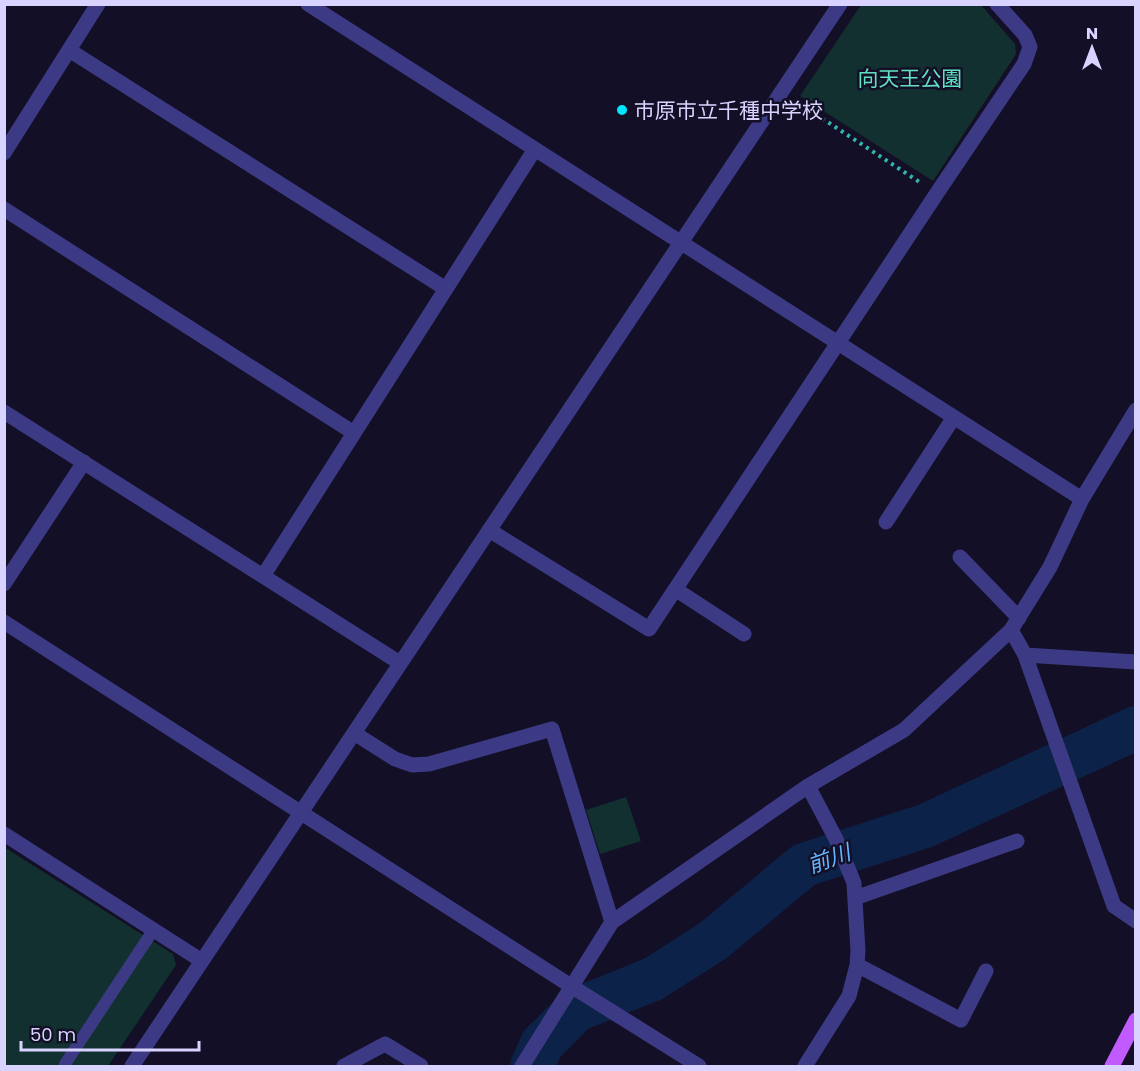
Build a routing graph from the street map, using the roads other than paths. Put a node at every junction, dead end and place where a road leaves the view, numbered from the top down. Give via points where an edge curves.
1 (98, 4) edge
2 (308, 4) edge
3 (840, 4) edge
4 (997, 4) edge
5 (69, 50) junction
6 (535, 149) junction
7 (4, 153) edge
8 (4, 208) edge
9 (681, 243) junction
10 (446, 289) junction
11 (838, 343) junction
12 (1136, 410) edge
13 (4, 412) edge
14 (954, 417) junction
15 (354, 433) junction
16 (84, 462) junction
17 (1082, 499) junction
18 (886, 522) dead end
19 (489, 530) junction
20 (960, 557) dead end
21 (263, 576) junction
22 (4, 584) edge
23 (675, 589) junction
24 (4, 622) edge
25 (1015, 624) junction
26 (744, 634) dead end
27 (1025, 656) junction
28 (1136, 662) edge
29 (400, 663) junction
30 (354, 732) junction
31 (808, 786) junction
32 (302, 812) junction
33 (4, 834) edge
34 (1017, 841) dead end
35 (855, 898) junction
36 (1136, 921) edge
37 (612, 922) junction
38 (154, 929) junction
39 (202, 960) junction
40 (857, 965) junction
41 (986, 971) dead end
42 (572, 986) junction
43 (1136, 1020) edge
44 (65, 1064) dead end
45 (132, 1066) edge
46 (344, 1066) edge
47 (421, 1066) edge
48 (522, 1066) edge
49 (699, 1066) edge
50 (806, 1066) edge
51 (1112, 1066) edge

1 - 5 street
2 - 6 street
3 - 9 street
4 - 11 street via 1030,47 1024,64
5 - 7 street
5 - 10 street
6 - 9 street
6 - 10 street
8 - 15 street
9 - 11 street
9 - 19 street
10 - 15 street
11 - 14 street
11 - 23 street
12 - 17 street
13 - 16 street
14 - 17 street
14 - 18 street
15 - 21 street
16 - 21 street
16 - 22 street
17 - 25 street via 1050,567
19 - 23 street via 649,629
19 - 29 street
20 - 25 street
21 - 29 street
23 - 26 street
24 - 32 street
25 - 27 street
25 - 31 street via 904,730
27 - 28 street
27 - 36 street via 1114,906
29 - 30 street
30 - 32 street
30 - 37 street via 395,759 412,765 429,764 552,729
31 - 35 street via 840,848 854,884
31 - 37 street
32 - 39 street
32 - 42 street
33 - 38 street
34 - 35 street
35 - 40 street
37 - 42 street
38 - 39 street
38 - 44 lane
39 - 45 street
40 - 41 street via 961,1020
40 - 50 street via 849,996
42 - 48 street
42 - 49 street
43 - 51 main road
46 - 47 street via 385,1044

